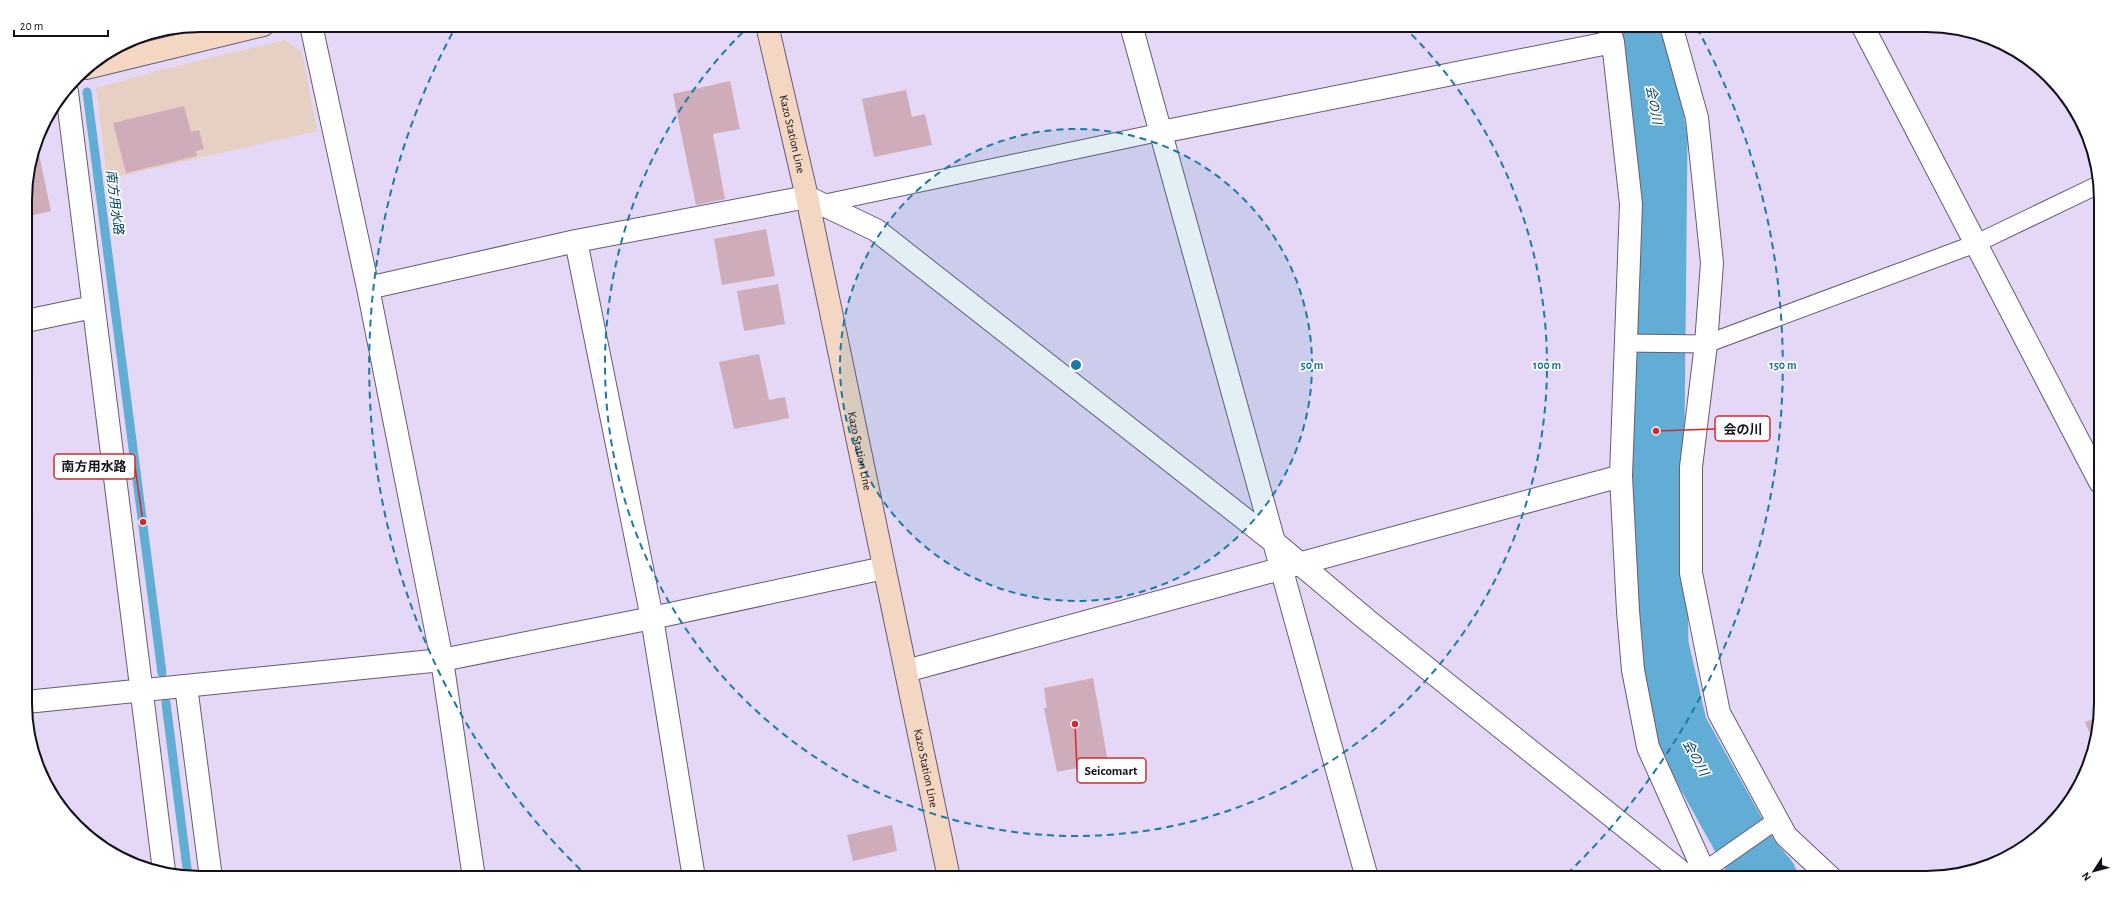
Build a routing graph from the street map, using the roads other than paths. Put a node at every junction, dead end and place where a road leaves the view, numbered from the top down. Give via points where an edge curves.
1 (234, 32) edge
2 (313, 32) edge
3 (769, 32) edge
4 (1133, 32) edge
5 (1673, 32) edge
6 (1866, 32) edge
7 (1610, 33) edge
8 (102, 64) edge
9 (67, 98) edge
10 (1161, 132) junction
11 (2094, 187) edge
12 (814, 200) junction
13 (576, 241) junction
14 (1975, 244) junction
15 (368, 288) junction
16 (92, 307) junction
17 (32, 320) edge
18 (1626, 343) junction
19 (1706, 344) junction
20 (2094, 471) edge
21 (1622, 476) junction
22 (1274, 542) junction
23 (1291, 566) junction
24 (884, 568) junction
25 (652, 618) junction
26 (442, 660) junction
27 (906, 672) junction
28 (186, 686) junction
29 (141, 690) junction
30 (32, 701) edge
31 (1777, 820) junction
32 (163, 867) edge
33 (210, 871) edge
34 (473, 871) edge
35 (693, 871) edge
36 (948, 871) edge
37 (1365, 871) edge
38 (1695, 871) edge
39 (1698, 871) edge
40 (1706, 871) edge
41 (1824, 871) edge

1 - 8 main road
2 - 15 street
3 - 12 main road, Kazo Station Line
4 - 10 street
5 - 19 street via 1696,118 1708,225 1712,263
6 - 14 street
7 - 10 street
7 - 18 street via 1631,204
9 - 16 street
10 - 12 lane
10 - 22 street
11 - 14 lane
12 - 13 street
12 - 22 street via 876,230
12 - 24 main road, Kazo Station Line
13 - 15 street
13 - 25 street
14 - 19 lane
14 - 20 street
15 - 26 street
16 - 17 street
16 - 29 street
18 - 19 lane
18 - 21 street
19 - 31 street via 1691,467 1690,573 1719,714
21 - 23 street
21 - 39 street via 1633,670 1648,747
22 - 23 street
23 - 27 street
23 - 37 street
23 - 38 street via 1367,620
24 - 25 street
24 - 27 main road, Kazo Station Line
25 - 26 street
25 - 35 street
26 - 28 street
26 - 34 street
27 - 36 main road, Kazo Station Line
28 - 29 street
28 - 33 street
29 - 30 street
29 - 32 street
31 - 40 lane
31 - 41 street via 1786,836

